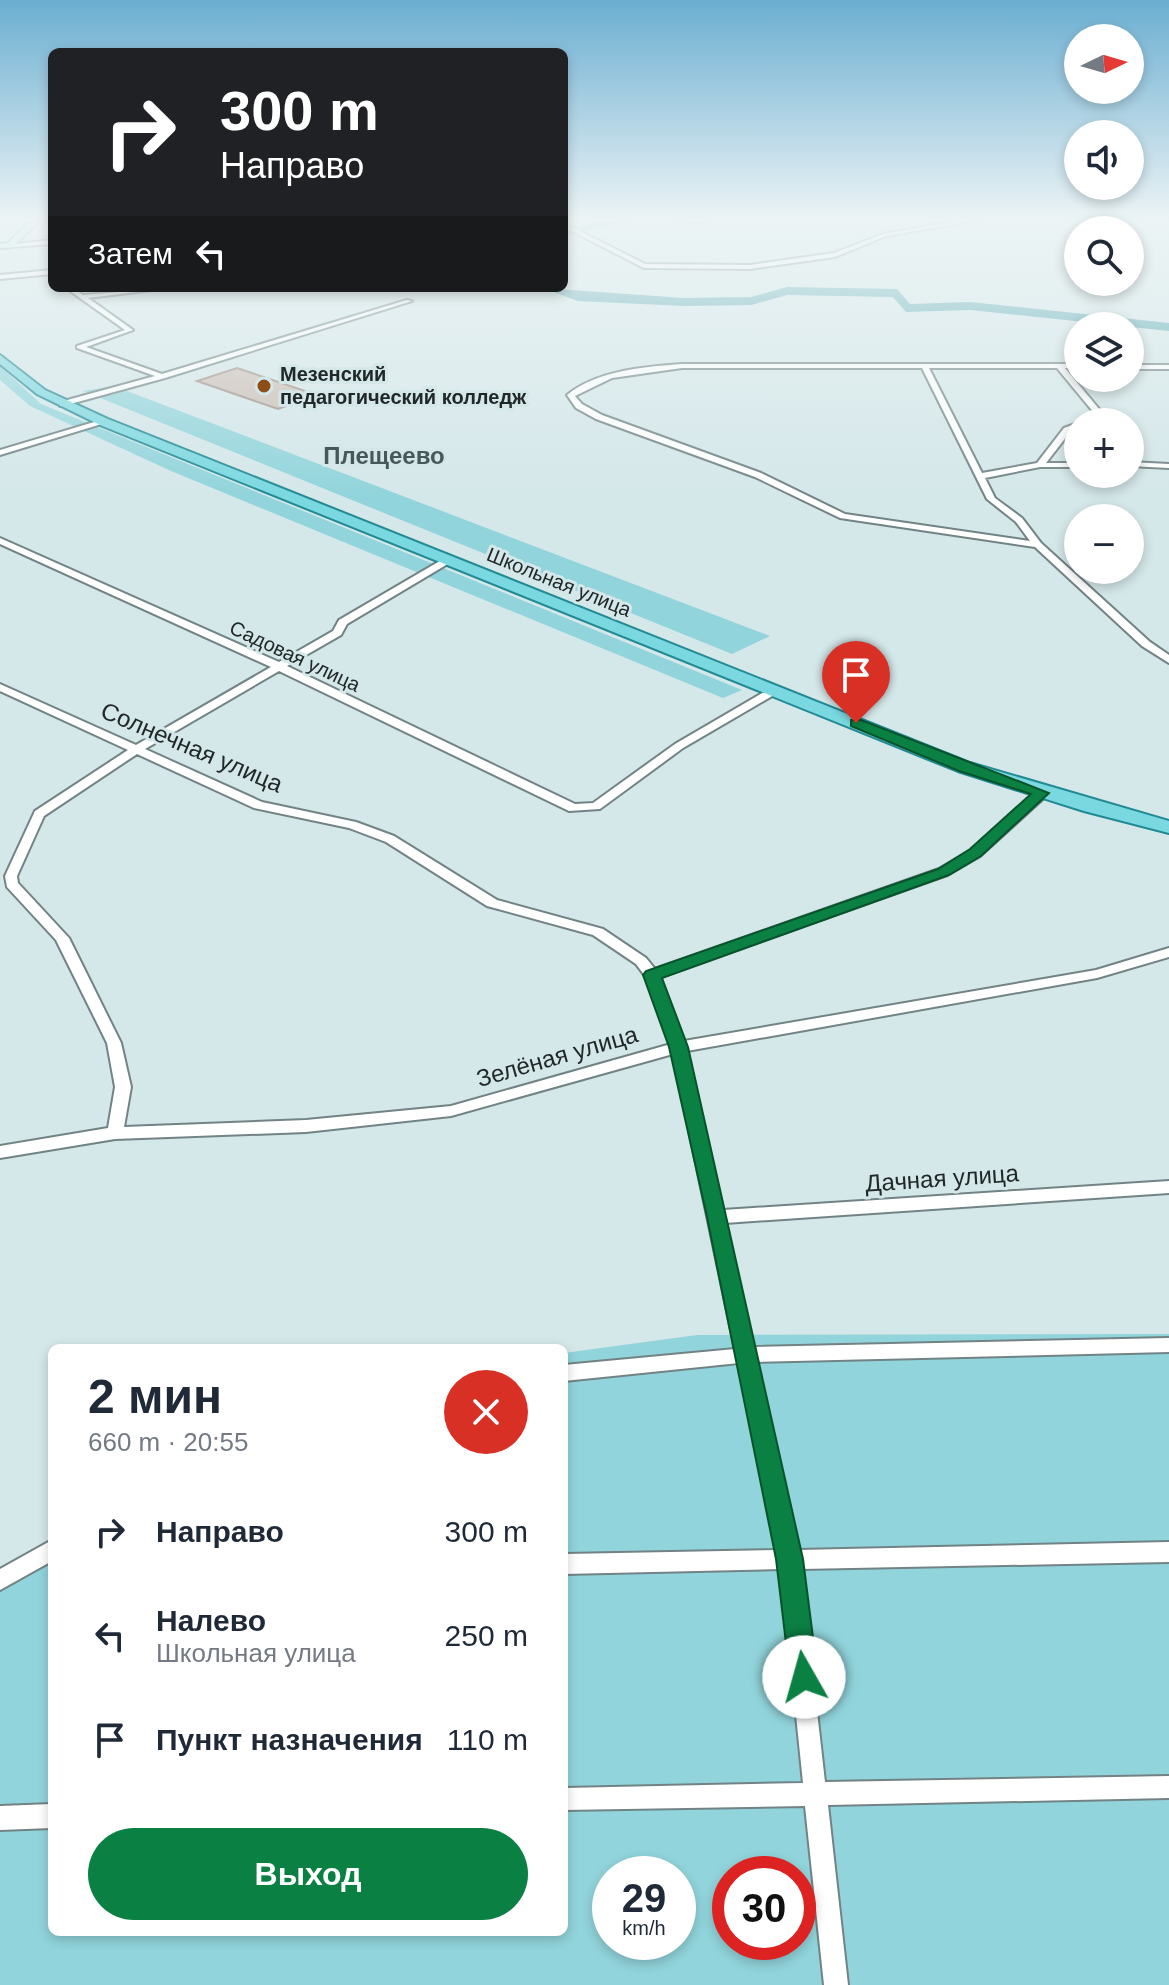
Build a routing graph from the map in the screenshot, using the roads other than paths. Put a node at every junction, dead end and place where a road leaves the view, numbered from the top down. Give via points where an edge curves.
1 (105, 313) edge
2 (371, 313) edge
3 (0, 358) edge
4 (924, 366) junction
5 (1059, 366) junction
6 (1064, 366) edge
7 (1144, 367) edge
8 (1169, 367) edge
9 (162, 376) junction
10 (63, 404) junction
11 (1094, 408) edge
12 (104, 422) junction
13 (1064, 434) edge
14 (0, 453) edge
15 (1040, 465) junction
16 (1064, 465) edge
17 (1144, 465) edge
18 (1169, 466) edge
19 (981, 476) junction
20 (0, 541) edge
21 (1038, 545) junction
22 (448, 560) junction
23 (1169, 660) edge
24 (278, 666) junction
25 (0, 687) edge
26 (775, 690) junction
27 (137, 749) junction
28 (1042, 793) junction
29 (1169, 827) edge
30 (1169, 952) edge
31 (652, 975) junction
32 (679, 1047) junction
33 (115, 1133) junction
34 (0, 1152) edge
35 (1169, 1187) edge
36 (717, 1217) junction
37 (1169, 1345) edge
38 (747, 1355) junction
39 (568, 1373) edge
40 (1169, 1552) edge
41 (47, 1557) edge
42 (790, 1559) junction
43 (568, 1564) edge
44 (0, 1580) edge
45 (1169, 1787) edge
46 (818, 1795) junction
47 (568, 1799) edge
48 (48, 1816) edge
49 (0, 1818) edge
50 (836, 1985) edge

1 - 9 street via 130,330 79,347
2 - 9 street
3 - 10 main road, Школьная улица
4 - 5 street
4 - 19 street
4 - 21 street via 650,369 571,395 599,417 758,475 843,516
5 - 6 street
5 - 11 street
7 - 8 street
9 - 10 street
10 - 12 main road, Школьная улица
12 - 14 street
12 - 22 main road, Школьная улица
13 - 15 street
15 - 16 street
15 - 19 street
17 - 18 street
19 - 21 street via 991,499 1019,520
20 - 24 street, Садовая улица
21 - 23 street
22 - 24 street
22 - 26 main road, Школьная улица
24 - 26 street, Садовая улица via 573,808 596,806 679,746
24 - 27 street
25 - 27 street, Солнечная улица
26 - 28 main road, Школьная улица
27 - 31 street, Солнечная улица via 258,805 352,825 390,839 492,903 598,932 641,961
27 - 33 street via 39,814 11,876 12,884 62,938 114,1043 123,1087
28 - 29 main road, Школьная улица
28 - 31 street via 976,853 943,872
30 - 32 street, Зелёная улица via 1097,974
31 - 32 street
32 - 33 street, Зелёная улица via 451,1111 306,1126
32 - 36 street
33 - 34 street, Зелёная улица
35 - 36 street, Дачная улица
36 - 38 street
37 - 38 street
38 - 39 street
38 - 42 street
40 - 42 street
41 - 44 street
42 - 43 street
42 - 46 street
45 - 46 street
46 - 47 street
46 - 50 street
48 - 49 street

